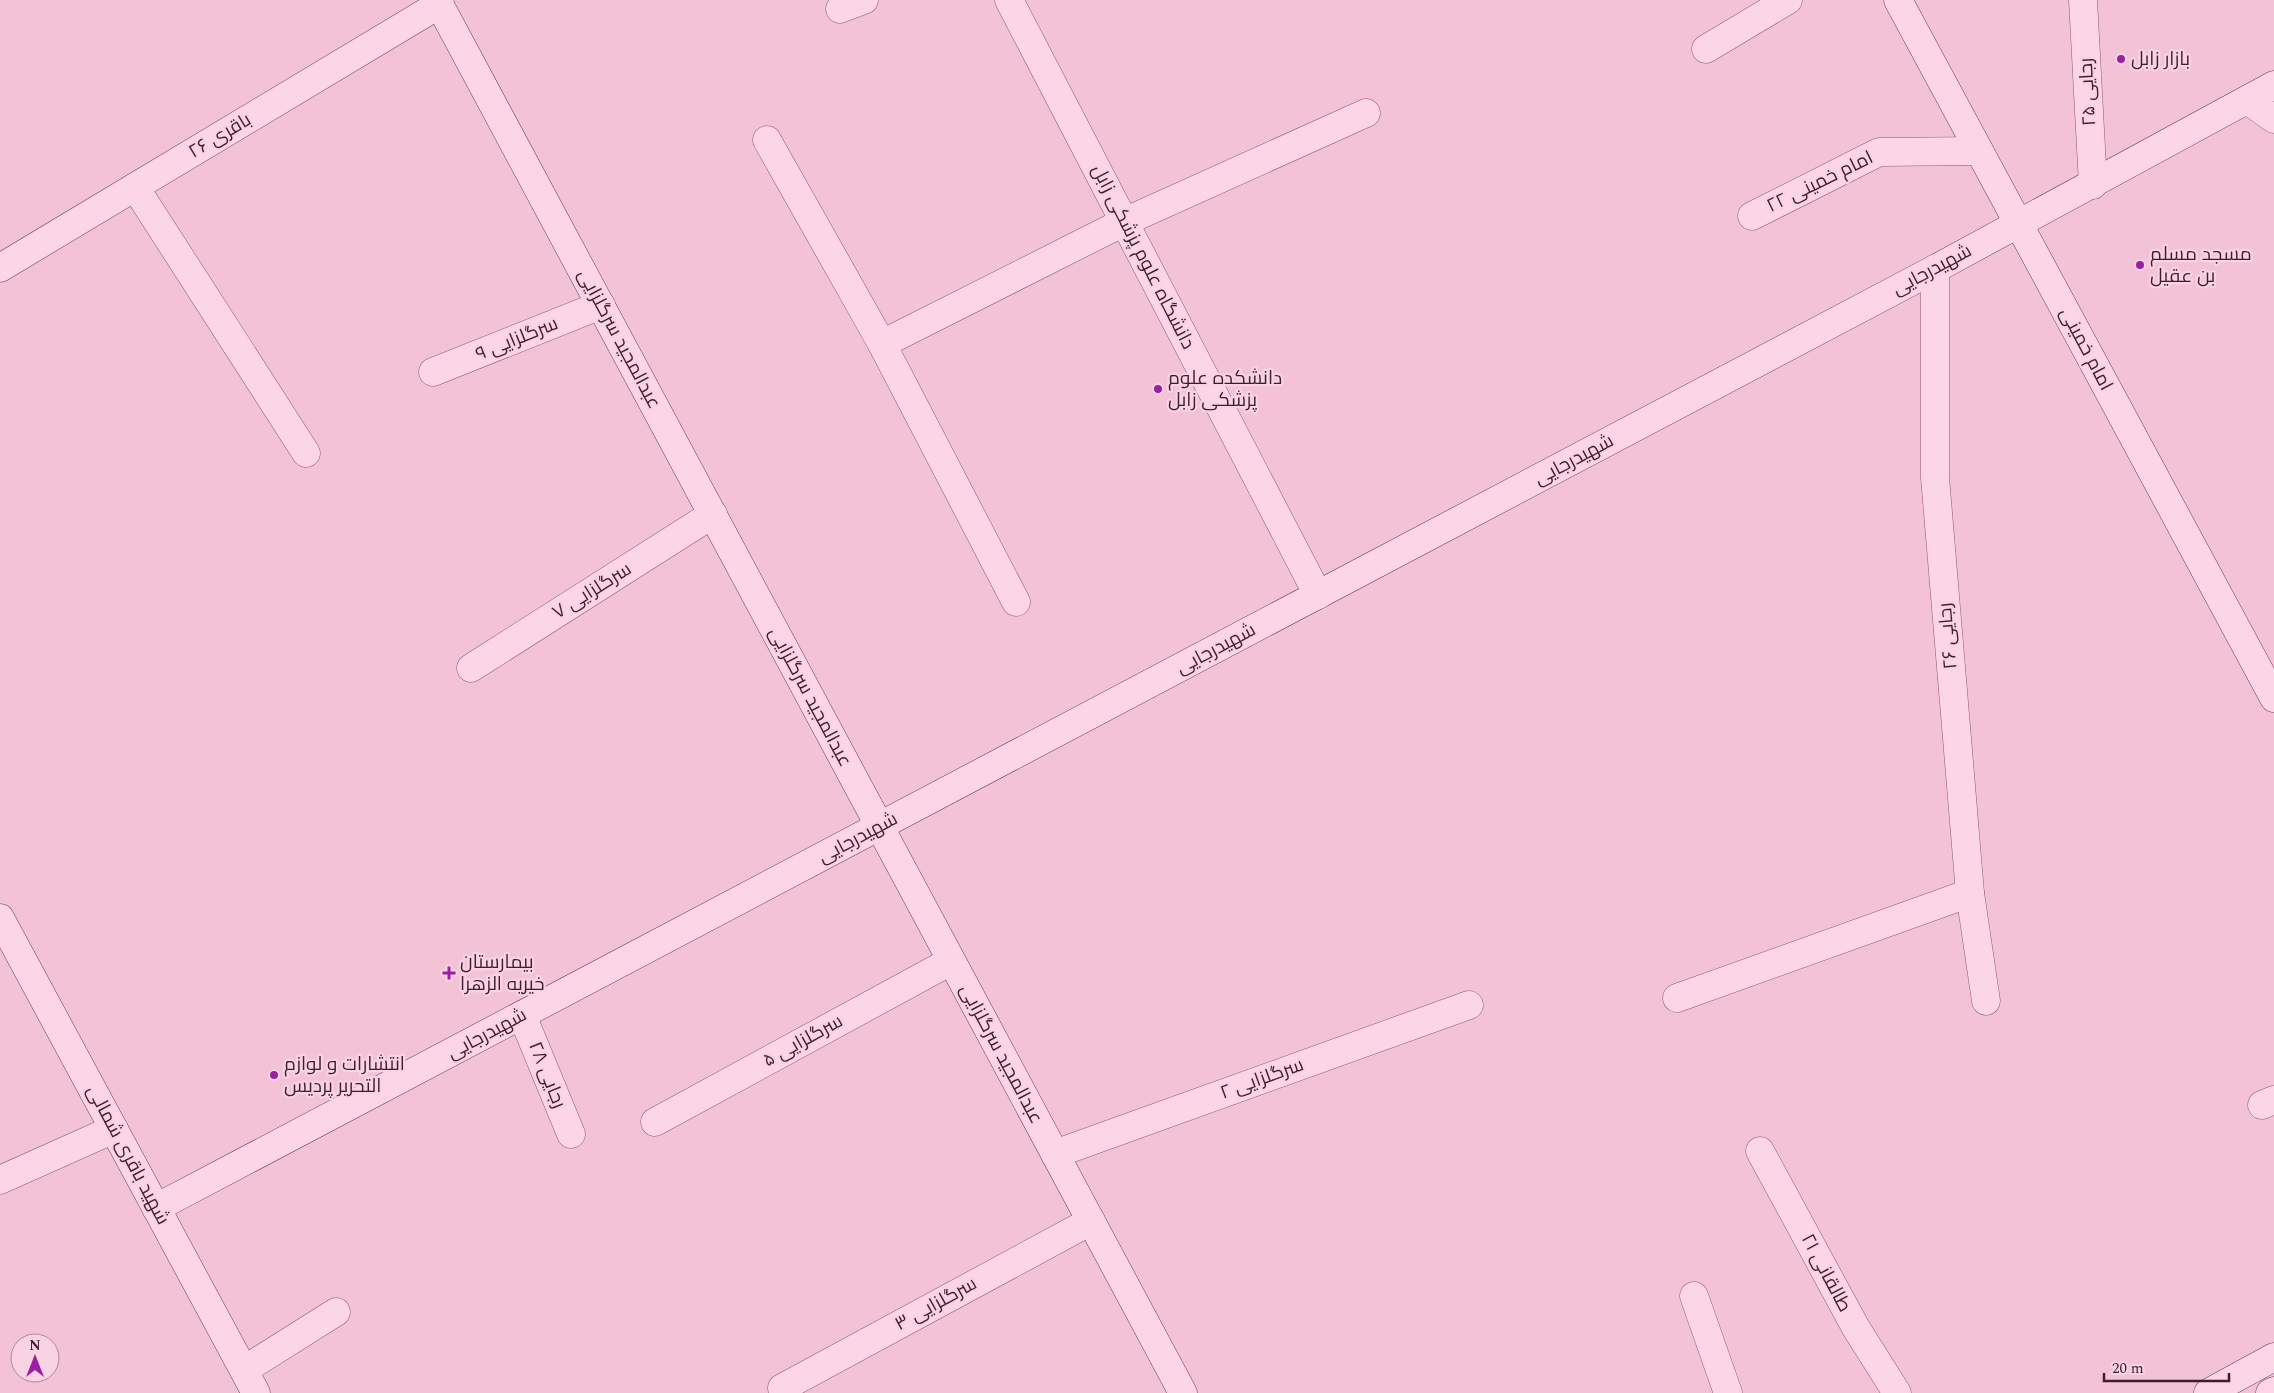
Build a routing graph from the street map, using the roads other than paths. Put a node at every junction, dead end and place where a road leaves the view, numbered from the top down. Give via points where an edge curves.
1 (1009, 0) edge
2 (1788, 0) edge
3 (1898, 0) edge
4 (2083, 0) edge
5 (439, 2) edge
6 (1706, 49) dead end
7 (2274, 85) edge
8 (2247, 100) junction
9 (1366, 113) dead end
10 (2274, 118) edge
11 (767, 140) dead end
12 (1979, 151) junction
13 (2093, 184) junction
14 (135, 187) junction
15 (1752, 216) dead end
16 (1124, 222) junction
17 (2019, 224) junction
18 (0, 268) edge
19 (1935, 269) junction
20 (601, 305) junction
21 (882, 344) junction
22 (433, 372) dead end
23 (306, 453) dead end
24 (712, 514) junction
25 (1318, 594) junction
26 (1016, 602) dead end
27 (471, 668) dead end
28 (2274, 698) edge
29 (880, 826) junction
30 (1970, 893) junction
31 (0, 918) edge
32 (952, 961) junction
33 (1677, 998) dead end
34 (1986, 1001) dead end
35 (1469, 1004) dead end
36 (522, 1015) junction
37 (656, 1122) dead end
38 (114, 1129) junction
39 (571, 1134) dead end
40 (1760, 1151) dead end
41 (1055, 1154) junction
42 (0, 1180) edge
43 (156, 1208) junction
44 (1091, 1220) junction
45 (1694, 1296) dead end
46 (336, 1312) dead end
47 (2274, 1357) edge
48 (250, 1382) edge
49 (782, 1388) dead end
50 (2274, 1391) edge
51 (1183, 1393) edge
52 (1728, 1393) edge
53 (1897, 1393) edge
54 (2208, 1393) edge
55 (2270, 1393) edge

1 - 16 street, دانشگاه علوم پزشکی زابل
2 - 6 street
3 - 12 street, امام خمینی
4 - 13 street, رجایی ۲۵
5 - 14 street, باقری ۲۶
5 - 20 street, عبدالمجید سرگلزایی
7 - 8 street, شهیدرجایی
8 - 10 street
8 - 13 street, شهیدرجایی
9 - 16 street
11 - 21 street
12 - 15 street, امام خمینی ۲۲ via 1879,152
12 - 17 street, امام خمینی
13 - 17 street, شهیدرجایی
14 - 18 street, باقری ۲۶
14 - 23 street
16 - 21 street
16 - 25 street, دانشگاه علوم پزشکی زابل
17 - 19 street, شهیدرجایی
17 - 28 street, امام خمینی
19 - 25 street, شهیدرجایی
19 - 30 street, رجایی ۲۶ via 1935,477
20 - 22 street, سرگلزایی ۹
20 - 24 street, عبدالمجید سرگلزایی
21 - 26 street
24 - 27 street, سرگلزایی ۷
24 - 29 street, عبدالمجید سرگلزایی
25 - 29 street, شهیدرجایی
29 - 32 street, عبدالمجید سرگلزایی
29 - 36 street, شهیدرجایی
30 - 33 street
30 - 34 street, رجایی ۲۶
31 - 38 street, شهید باقری شمالی
32 - 37 street, سرگلزایی ۵
32 - 41 street, عبدالمجید سرگلزایی
35 - 41 street, سرگلزایی ۲
36 - 39 street, رجایی ۲۸
36 - 43 street, شهیدرجایی
38 - 42 street
38 - 43 street, شهید باقری شمالی
40 - 53 street, طالقانی ۲۱ via 1856,1328
41 - 44 street, عبدالمجید سرگلزایی
43 - 48 street, شهید باقری شمالی
44 - 49 street, سرگلزایی ۳
44 - 51 street, عبدالمجید سرگلزایی
45 - 52 street
46 - 48 street
47 - 54 street
50 - 55 street

